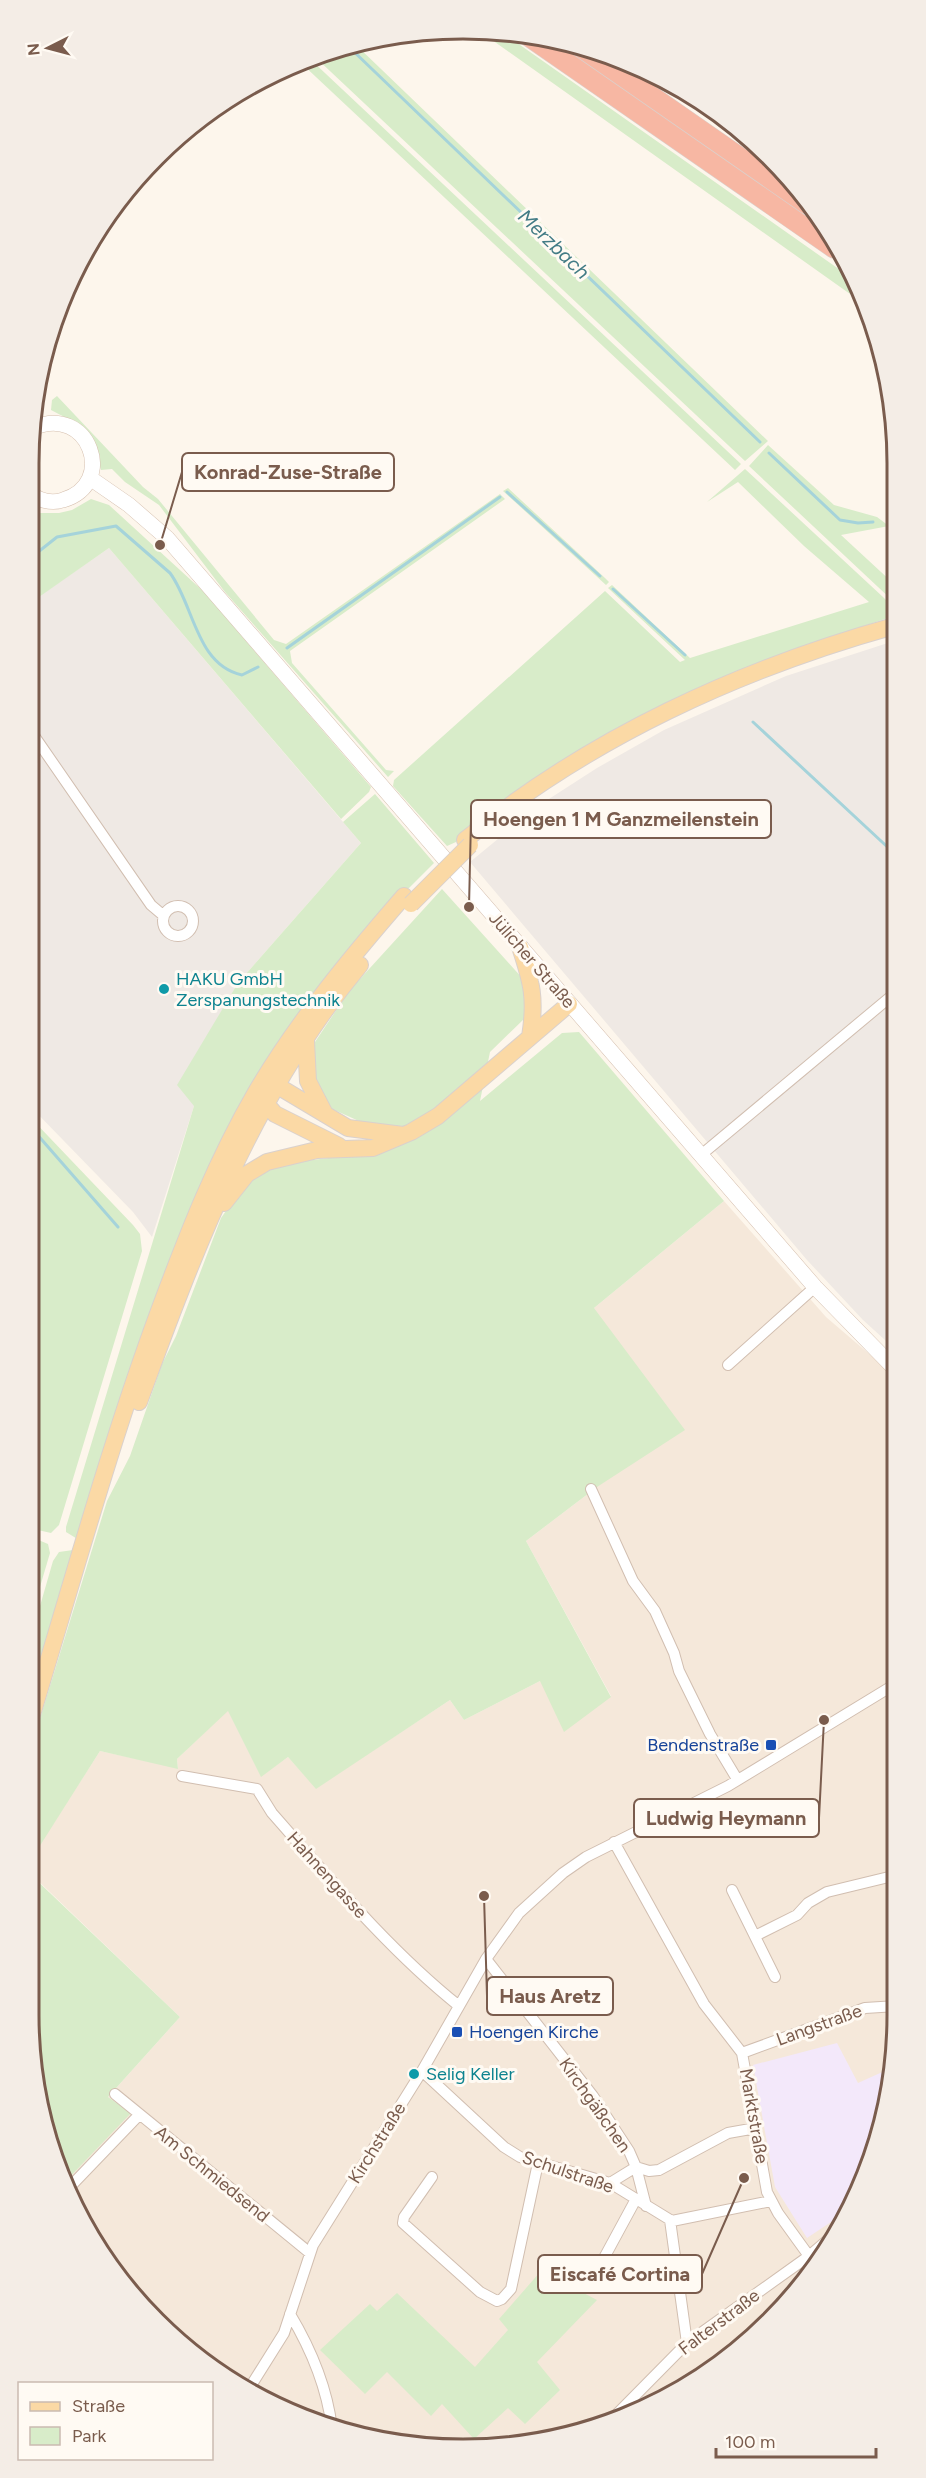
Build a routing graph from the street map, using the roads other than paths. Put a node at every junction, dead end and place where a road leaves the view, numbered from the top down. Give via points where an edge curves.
1 (544, 47) edge
2 (607, 65) edge
3 (788, 191) edge
4 (824, 241) edge
5 (41, 426) edge
6 (90, 478) junction
7 (39, 498) edge
8 (887, 628) edge
9 (39, 744) edge
10 (408, 900) junction
11 (164, 916) dead end
12 (520, 947) junction
13 (887, 1000) edge
14 (569, 1004) junction
15 (530, 1037) junction
16 (306, 1041) junction
17 (265, 1091) junction
18 (328, 1117) junction
19 (404, 1135) junction
20 (347, 1148) junction
21 (700, 1155) junction
22 (202, 1233) junction
23 (815, 1287) junction
24 (887, 1362) edge
25 (728, 1365) dead end
26 (591, 1489) dead end
27 (92, 1520) junction
28 (887, 1689) edge
29 (39, 1692) edge
30 (182, 1776) dead end
31 (737, 1779) junction
32 (614, 1842) junction
33 (887, 1877) edge
34 (732, 1890) dead end
35 (755, 1936) junction
36 (486, 1959) junction
37 (776, 1977) dead end
38 (459, 2006) junction
39 (887, 2007) edge
40 (742, 2053) junction
41 (422, 2071) junction
42 (115, 2094) dead end
43 (139, 2115) junction
44 (756, 2128) junction
45 (538, 2163) junction
46 (636, 2167) junction
47 (432, 2177) dead end
48 (74, 2183) edge
49 (610, 2183) junction
50 (771, 2201) junction
51 (641, 2203) junction
52 (670, 2220) junction
53 (818, 2248) edge
54 (310, 2253) junction
55 (808, 2256) junction
56 (810, 2259) edge
57 (614, 2279) dead end
58 (290, 2314) junction
59 (687, 2343) junction
60 (253, 2383) edge
61 (623, 2408) edge
62 (330, 2417) edge

1 - 4 highway
2 - 3 highway
5 - 6 main road via 58,423 83,436 91,449
6 - 7 main road via 72,497 53,501
6 - 12 main road, Jülicher Straße via 167,538
8 - 10 main road via 820,648 721,687 657,717 560,771 503,808
9 - 11 street via 151,904
10 - 16 main road
10 - 17 main road via 332,983
12 - 14 main road, Jülicher Straße
12 - 15 main road via 535,1008
13 - 21 street
14 - 15 main road
14 - 21 main road, Jülicher Straße
15 - 19 main road via 438,1116
16 - 17 main road
16 - 18 main road via 308,1081
17 - 18 main road
17 - 20 main road via 275,1114 328,1143
17 - 22 main road
17 - 27 main road via 222,1154 192,1221 142,1357
18 - 19 main road via 359,1131
19 - 20 main road via 373,1148
20 - 22 main road via 296,1153 258,1166 238,1184
21 - 23 main road, Jülicher Straße
22 - 27 main road
23 - 24 main road, Jülicher Straße
23 - 25 street
26 - 31 street via 633,1581 655,1611 710,1734
27 - 29 main road
28 - 31 street, Kirchstraße
30 - 38 street, Hahnengasse via 257,1789 279,1821 391,1946
31 - 32 street, Kirchstraße
32 - 36 street, Kirchstraße via 586,1857 540,1893 519,1913
32 - 40 street, Marktstraße via 704,2004
33 - 35 street via 826,1892 797,1915
34 - 35 street
35 - 37 street
36 - 38 street, Kirchstraße
36 - 46 street, Kirchgäßchen via 593,2096
38 - 41 street, Kirchstraße
39 - 40 street, Langstraße via 865,2008
40 - 44 street, Marktstraße
41 - 45 street, Schulstraße via 504,2147
41 - 54 street, Kirchstraße
42 - 43 street, Am Schmiedsend
43 - 48 street
43 - 54 street, Am Schmiedsend
44 - 46 street, Kirchgäßchen via 728,2133 659,2170
44 - 50 street, Marktstraße
45 - 47 street via 511,2289 497,2301 480,2292 401,2221
45 - 49 street, Schulstraße
46 - 49 street, Kirchgäßchen
46 - 51 street, Kirchgäßchen
49 - 51 street, Schulstraße
50 - 52 street via 682,2221
50 - 55 street, Marktstraße
51 - 52 street, Schulstraße
51 - 57 street via 604,2258
52 - 59 street
53 - 55 street, Falterstraße
54 - 58 street, Kirchstraße
55 - 56 street, Marktstraße
55 - 59 street, Falterstraße
58 - 60 street, Kirchstraße via 278,2346
58 - 62 street via 316,2367
59 - 61 street, Falterstraße

